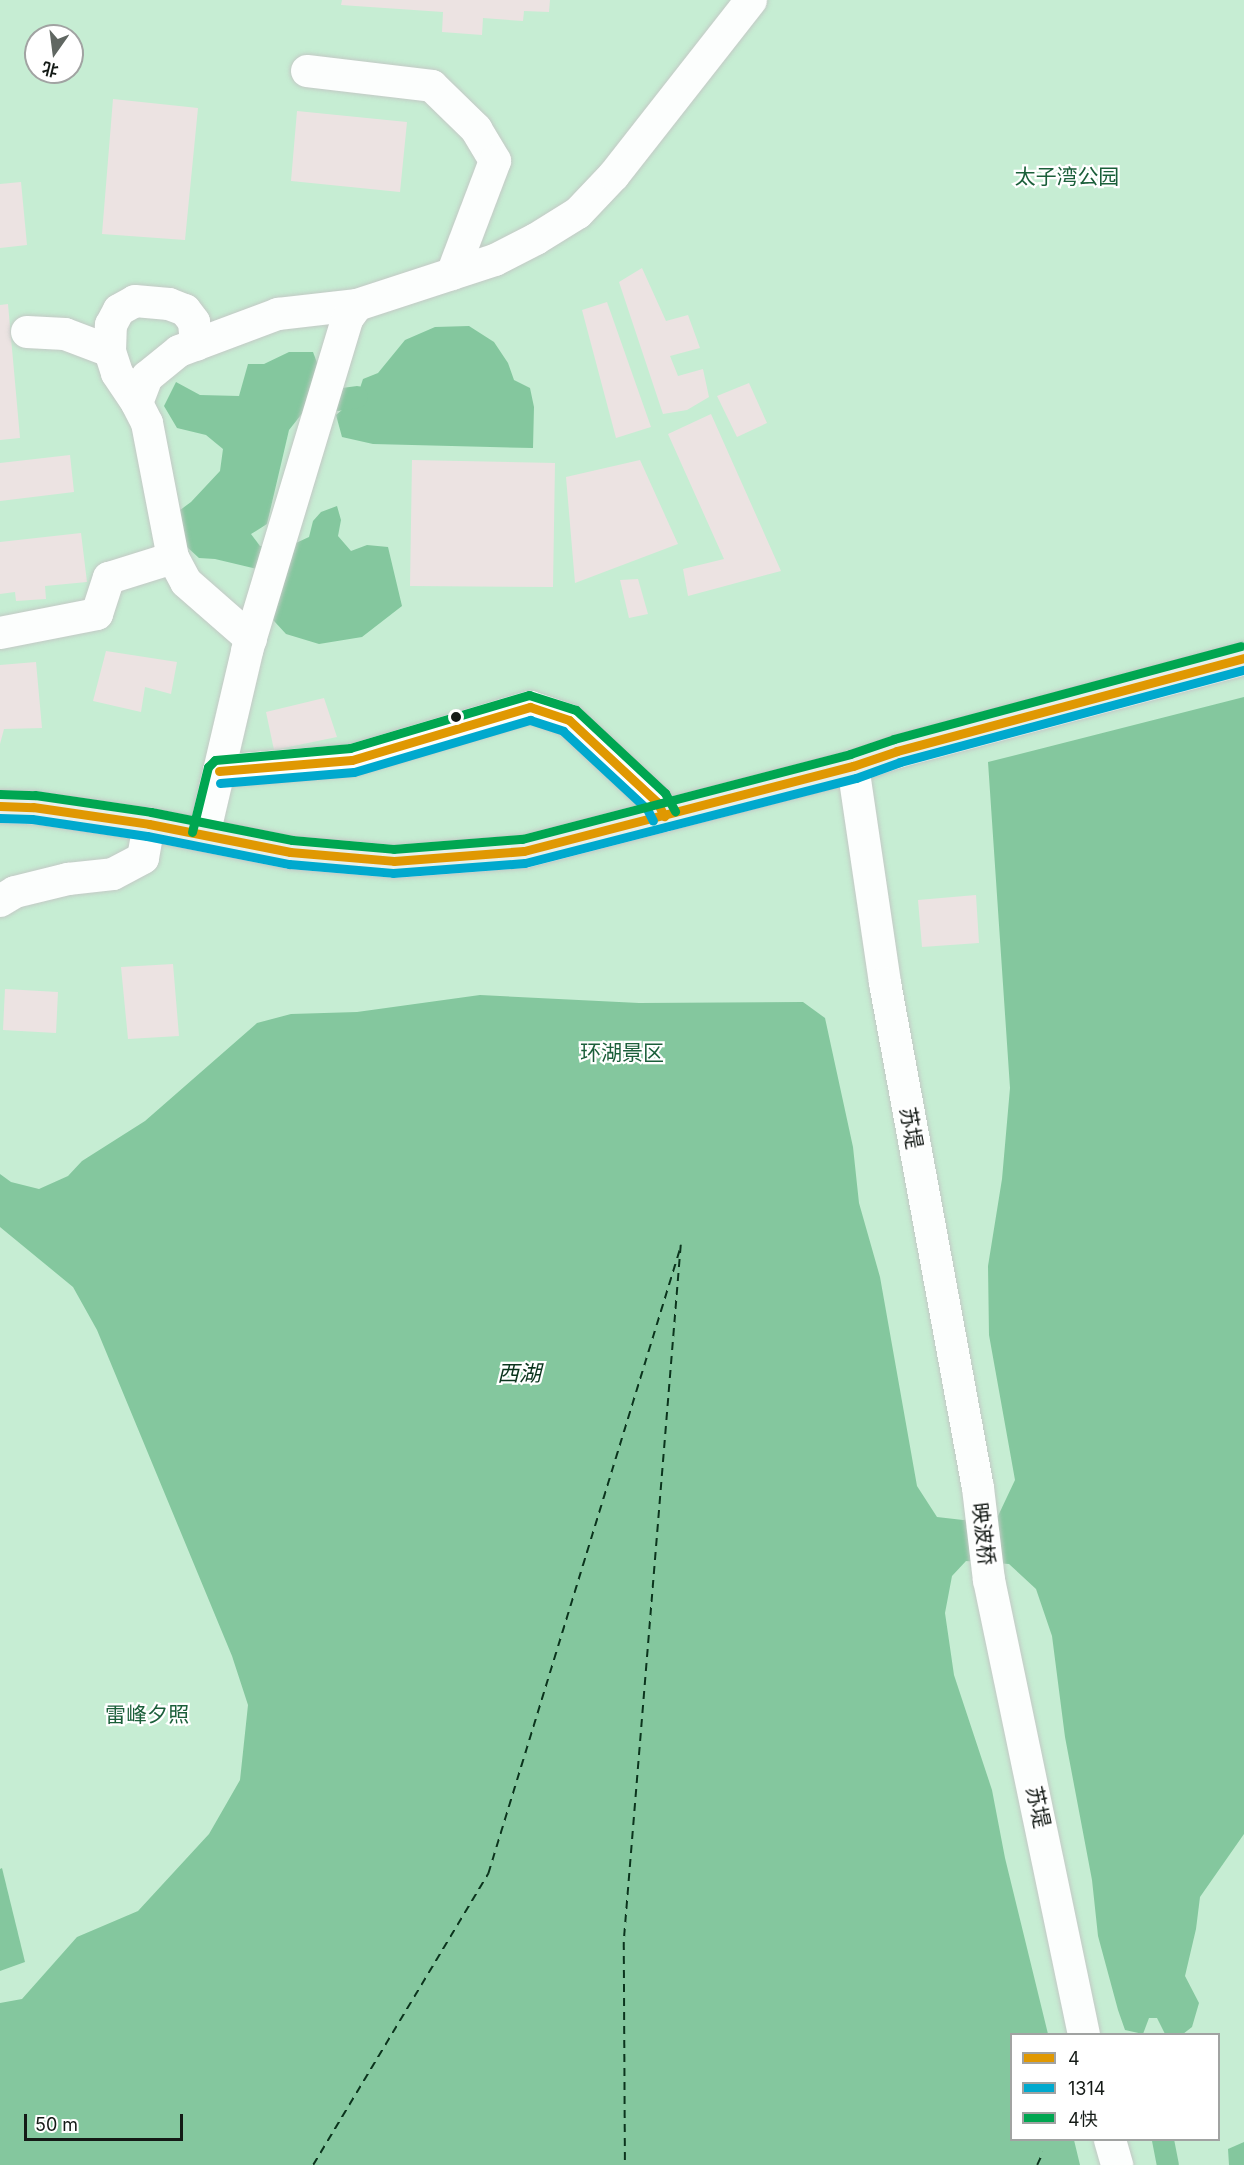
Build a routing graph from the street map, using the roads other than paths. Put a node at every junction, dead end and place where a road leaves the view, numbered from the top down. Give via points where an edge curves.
1 (751, 0) edge
2 (307, 71) dead end
3 (453, 274) junction
4 (357, 305) junction
5 (27, 332) dead end
6 (196, 345) junction
7 (110, 351) junction
8 (137, 403) junction
9 (173, 558) junction
10 (0, 633) edge
11 (251, 639) junction
12 (1244, 658) edge
13 (853, 766) junction
14 (219, 771) junction
15 (0, 806) edge
16 (664, 816) junction
17 (149, 824) junction
18 (204, 835) junction
19 (0, 901) edge
20 (978, 1488) joint
21 (989, 1580) joint
22 (1084, 2033) edge
23 (1111, 2141) edge
24 (1117, 2165) edge

1 - 3 street via 614,175 578,213 495,260
2 - 3 street via 432,86 476,129 495,161
3 - 4 street
4 - 6 street via 278,314
4 - 11 street via 347,319
5 - 7 street via 65,334
6 - 7 street via 194,322 185,310 169,304 135,301 119,310 111,325
6 - 8 street via 179,351 147,377
7 - 8 street via 117,374
8 - 9 street via 147,423
9 - 10 street via 109,578 97,614
9 - 11 street via 186,582
11 - 14 street
12 - 13 main road
13 - 16 main road
13 - 20 street, 苏堤 via 885,983
14 - 16 street via 352,760 530,706 569,720 657,802
14 - 18 street
15 - 17 main road
16 - 18 main road via 524,851 394,861 290,852
17 - 18 main road
17 - 19 street via 143,858 113,874 68,879 15,892
20 - 21 street, 映波桥
21 - 22 street, 苏堤
23 - 24 street

